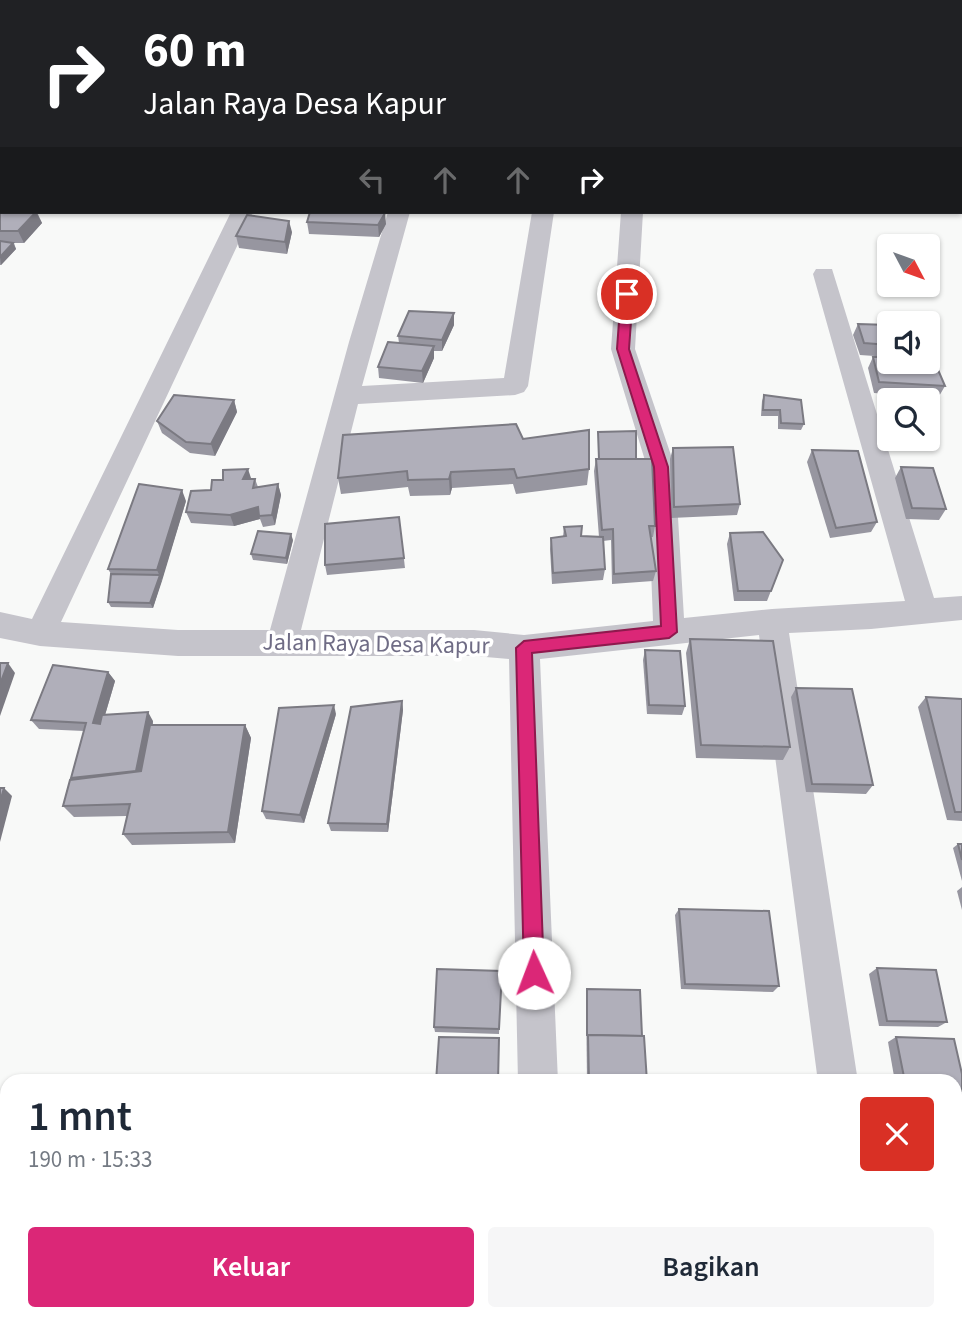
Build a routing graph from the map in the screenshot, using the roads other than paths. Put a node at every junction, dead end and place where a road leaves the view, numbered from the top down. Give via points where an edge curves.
1 (241, 214) edge
2 (398, 214) edge
3 (543, 214) edge
4 (632, 214) edge
5 (824, 274) dead end
6 (347, 396) junction
7 (923, 612) junction
8 (961, 612) edge
9 (772, 621) junction
10 (0, 625) edge
11 (669, 632) junction
12 (40, 634) junction
13 (282, 643) junction
14 (524, 648) junction
15 (537, 1074) edge
16 (837, 1074) edge

1 - 12 street
2 - 6 street
3 - 6 street via 515,386
4 - 11 street via 623,349 661,467
5 - 7 street
6 - 13 street
7 - 8 street, Jalan Raya Desa Kapur
7 - 9 street, Jalan Raya Desa Kapur
9 - 11 street, Jalan Raya Desa Kapur
9 - 16 street
10 - 12 street, Jalan Raya Desa Kapur
11 - 14 street, Jalan Raya Desa Kapur
12 - 13 street, Jalan Raya Desa Kapur via 178,643
13 - 14 street, Jalan Raya Desa Kapur via 474,643
14 - 15 street

